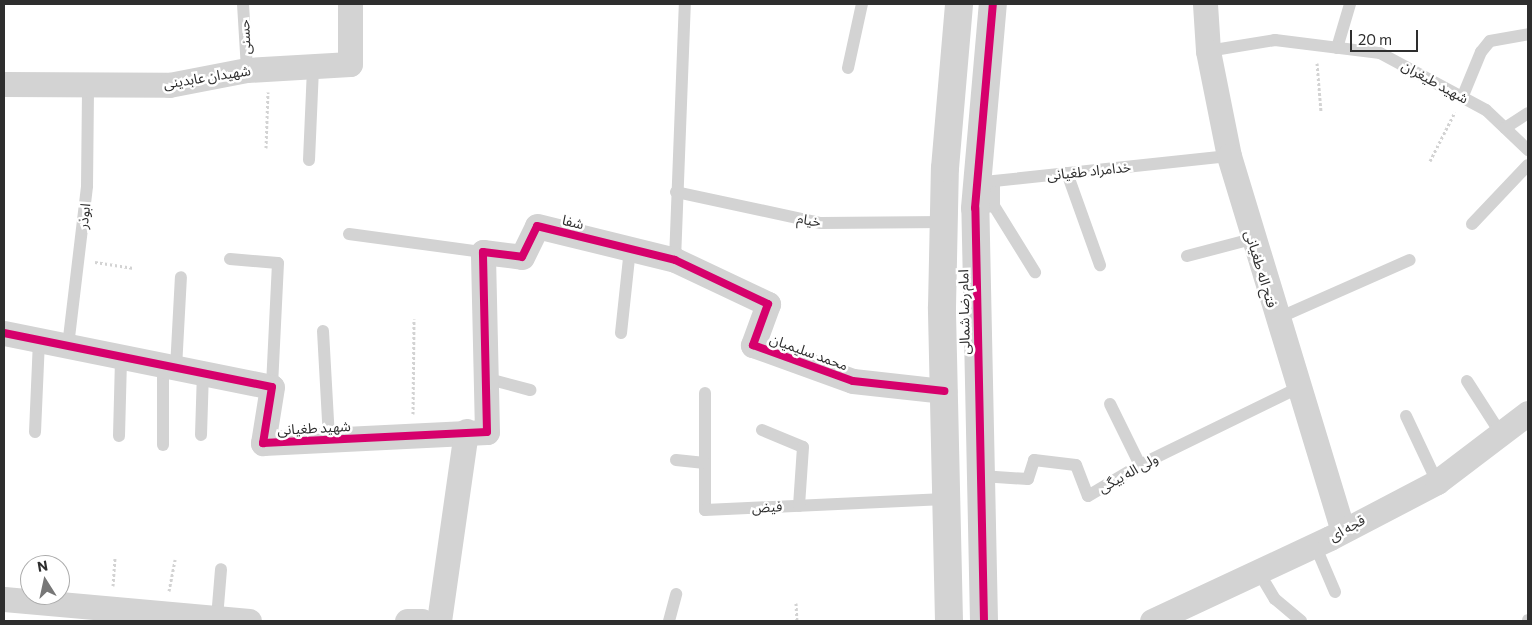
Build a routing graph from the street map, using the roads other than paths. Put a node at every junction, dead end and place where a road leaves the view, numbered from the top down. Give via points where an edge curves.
1 (243, 4) edge
2 (350, 4) edge
3 (685, 4) edge
4 (862, 4) edge
5 (959, 4) edge
6 (993, 4) edge
7 (1205, 4) edge
8 (1350, 4) edge
9 (1528, 34) edge
10 (1337, 48) junction
11 (1208, 51) junction
12 (313, 67) junction
13 (848, 68) dead end
14 (258, 70) junction
15 (4, 84) edge
16 (88, 86) junction
17 (1462, 98) junction
18 (1528, 113) edge
19 (1505, 128) junction
20 (1528, 150) edge
21 (1229, 156) junction
22 (309, 160) dead end
23 (1528, 165) edge
24 (1066, 173) junction
25 (676, 192) junction
26 (985, 207) junction
27 (944, 222) junction
28 (1472, 224) dead end
29 (349, 234) dead end
30 (1252, 239) junction
31 (630, 249) junction
32 (483, 252) junction
33 (1187, 256) dead end
34 (230, 259) dead end
35 (675, 260) junction
36 (1410, 260) dead end
37 (1100, 265) dead end
38 (1035, 272) dead end
39 (181, 277) dead end
40 (1276, 319) junction
41 (322, 331) dead end
42 (4, 333) edge
43 (621, 333) dead end
44 (39, 341) junction
45 (68, 346) junction
46 (121, 357) junction
47 (170, 366) junction
48 (203, 373) junction
49 (485, 378) junction
50 (1467, 382) dead end
51 (272, 387) junction
52 (1298, 388) junction
53 (530, 390) dead end
54 (944, 391) junction
55 (705, 393) dead end
56 (1110, 404) dead end
57 (1528, 413) edge
58 (1406, 416) dead end
59 (762, 430) dead end
60 (466, 431) junction
61 (35, 432) dead end
62 (1501, 434) junction
63 (201, 435) dead end
64 (118, 436) dead end
65 (329, 439) junction
66 (163, 445) dead end
67 (676, 460) dead end
68 (705, 463) junction
69 (1140, 465) junction
70 (981, 476) junction
71 (1437, 482) junction
72 (945, 499) junction
73 (799, 506) junction
74 (1342, 529) junction
75 (1315, 545) junction
76 (221, 569) dead end
77 (1258, 572) junction
78 (1336, 592) dead end
79 (676, 594) dead end
80 (4, 599) edge
81 (217, 618) junction
82 (249, 621) edge
83 (407, 621) edge
84 (422, 621) edge
85 (439, 621) edge
86 (669, 621) edge
87 (948, 621) edge
88 (984, 621) edge
89 (1152, 621) edge
90 (1301, 621) edge

1 - 14 lane, حسنی
2 - 12 street, شهیدان عابدینی via 350,64
3 - 25 lane
4 - 13 lane
5 - 27 street, امام رضا شمالی via 945,168
6 - 26 street, امام رضا شمالی
7 - 11 street, فتح اله طغیانی
8 - 10 lane
9 - 17 lane via 1490,41 1481,52
10 - 11 lane, شهید طیغران via 1275,40
10 - 17 lane, شهید طیغران via 1380,53
11 - 21 street, فتح اله طغیانی
12 - 14 street, شهیدان عابدینی
12 - 22 lane
14 - 16 street, شهیدان عابدینی via 169,85
15 - 16 street, شهیدان عابدینی
16 - 45 lane, ابوذر via 87,186
17 - 19 lane, شهید طیغران via 1486,110
18 - 19 lane
19 - 20 lane, شهید طیغران
21 - 24 lane, خدامراد طغیانی
21 - 30 street, فتح اله طغیانی
23 - 28 lane
24 - 26 lane, خدامراد طغیانی via 994,181
24 - 37 lane
25 - 27 lane, خیام via 822,223
25 - 35 lane
26 - 38 lane
26 - 70 street, امام رضا شمالی
27 - 54 street, امام رضا شمالی
29 - 32 lane
30 - 33 lane
30 - 40 street, فتح اله طغیانی
31 - 32 street, شفا via 538,226 522,257
31 - 35 street, شفا
31 - 43 lane
32 - 49 street, شهید طغیانی
34 - 51 lane via 278,263
35 - 54 street, محمد سلیمیان via 768,304 752,345 852,381
36 - 40 lane
39 - 47 lane
40 - 52 street, فتح اله طغیانی
41 - 65 lane
42 - 44 street
44 - 45 street
44 - 61 lane
45 - 46 street
46 - 47 street
46 - 64 lane
47 - 48 street
47 - 66 lane
48 - 51 street
48 - 63 lane
49 - 53 lane
49 - 60 street, شهید طغیانی via 487,432
50 - 62 lane
51 - 65 street, شهید طغیانی via 263,443
52 - 69 lane, ولی اله بیگی
52 - 74 street, فتح اله طغیانی
54 - 72 street, امام رضا شمالی
55 - 68 lane, فیض
56 - 69 lane
57 - 62 street, قجه ای
58 - 71 lane
59 - 73 lane via 803,447
60 - 65 street, شهید طغیانی
60 - 85 street
62 - 71 street, قجه ای
67 - 68 lane
68 - 73 lane, فیض via 705,510
69 - 70 lane, ولی اله بیگی via 1088,496 1076,465 1034,460 1028,479
70 - 88 street, امام رضا شمالی
71 - 74 street, قجه ای
72 - 73 lane, فیض
72 - 87 street, امام رضا شمالی
74 - 75 street, قجه ای
75 - 77 street, قجه ای
75 - 78 lane
76 - 81 lane
77 - 89 street, قجه ای
77 - 90 lane via 1275,599
79 - 86 lane
80 - 81 street
81 - 82 street
83 - 84 street

